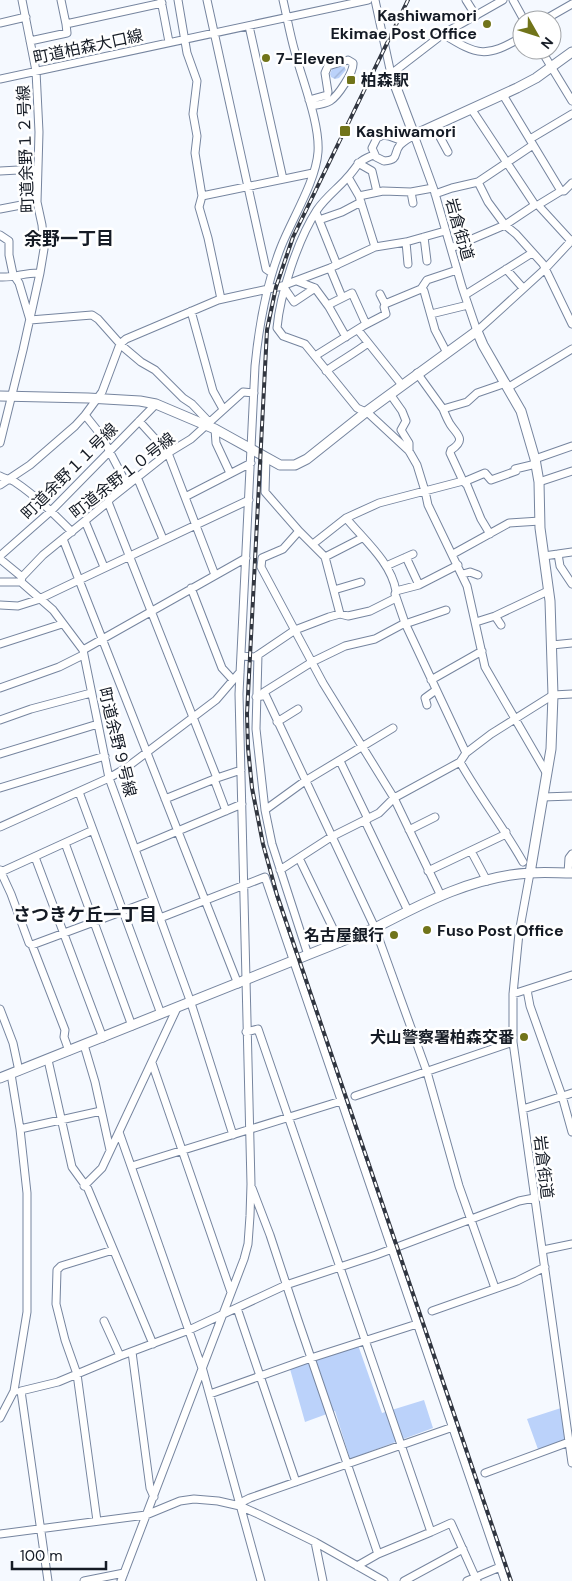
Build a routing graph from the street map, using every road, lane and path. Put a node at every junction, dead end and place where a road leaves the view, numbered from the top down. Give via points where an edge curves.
1 (22, 0) edge
2 (61, 0) edge
3 (178, 0) edge
4 (207, 0) edge
5 (283, 0) edge
6 (368, 0) edge
7 (376, 0) edge
8 (466, 0) edge
9 (503, 0) edge
10 (162, 1) edge
11 (476, 16) junction
12 (26, 17) junction
13 (287, 18) junction
14 (0, 23) edge
15 (66, 24) junction
16 (249, 26) junction
17 (214, 33) junction
18 (443, 34) junction
19 (184, 39) junction
20 (30, 41) junction
21 (169, 42) junction
22 (512, 42) edge
23 (572, 52) edge
24 (547, 60) edge
25 (551, 67) junction
26 (36, 71) junction
27 (391, 74) junction
28 (326, 78) junction
29 (0, 79) edge
30 (346, 81) junction
31 (503, 95) junction
32 (572, 101) edge
33 (310, 103) junction
34 (472, 110) junction
35 (572, 114) edge
36 (434, 126) junction
37 (414, 135) junction
38 (532, 142) junction
39 (448, 152) dead end
40 (374, 155) junction
41 (358, 163) junction
42 (507, 163) junction
43 (37, 169) junction
44 (0, 172) edge
45 (313, 173) junction
46 (348, 177) junction
47 (283, 179) junction
48 (478, 182) junction
49 (572, 183) edge
50 (247, 186) junction
51 (434, 191) junction
52 (561, 191) junction
53 (377, 192) junction
54 (411, 192) junction
55 (202, 196) junction
56 (360, 199) junction
57 (37, 202) junction
58 (413, 203) dead end
59 (537, 205) junction
60 (0, 209) edge
61 (316, 212) junction
62 (319, 220) junction
63 (505, 225) junction
64 (445, 231) junction
65 (0, 234) edge
66 (424, 237) junction
67 (572, 240) edge
68 (406, 242) junction
69 (375, 247) junction
70 (451, 248) junction
71 (532, 253) junction
72 (427, 261) dead end
73 (408, 264) dead end
74 (334, 267) junction
75 (506, 269) junction
76 (544, 269) junction
77 (457, 270) junction
78 (40, 273) junction
79 (272, 273) junction
80 (15, 276) junction
81 (0, 277) edge
82 (297, 280) junction
83 (286, 287) junction
84 (315, 288) junction
85 (523, 288) junction
86 (267, 289) junction
87 (421, 289) junction
88 (380, 294) dead end
89 (464, 295) junction
90 (342, 298) junction
91 (220, 299) junction
92 (385, 304) junction
93 (468, 305) junction
94 (329, 307) junction
95 (191, 310) junction
96 (430, 314) junction
97 (30, 320) junction
98 (366, 324) junction
99 (572, 324) edge
100 (358, 330) junction
101 (477, 331) junction
102 (346, 338) junction
103 (368, 342) junction
104 (120, 344) junction
105 (570, 350) edge
106 (447, 353) junction
107 (314, 356) junction
108 (572, 359) edge
109 (326, 371) junction
110 (417, 373) junction
111 (402, 385) junction
112 (507, 385) junction
113 (254, 393) junction
114 (390, 394) junction
115 (0, 396) edge
116 (12, 397) junction
117 (97, 399) junction
118 (156, 404) junction
119 (223, 409) junction
120 (443, 409) junction
121 (367, 412) junction
122 (85, 415) junction
123 (138, 421) junction
124 (207, 423) junction
125 (215, 430) junction
126 (0, 443) edge
127 (572, 446) edge
128 (251, 449) junction
129 (110, 450) junction
130 (409, 451) junction
131 (168, 453) junction
132 (266, 458) junction
133 (535, 462) junction
134 (251, 463) junction
135 (572, 471) edge
136 (230, 473) junction
137 (0, 476) edge
138 (137, 477) junction
139 (9, 480) junction
140 (464, 481) junction
141 (539, 482) junction
142 (0, 485) edge
143 (127, 485) junction
144 (426, 490) junction
145 (185, 497) junction
146 (249, 500) junction
147 (108, 502) junction
148 (51, 511) junction
149 (346, 518) junction
150 (85, 521) junction
151 (540, 521) junction
152 (196, 525) junction
153 (299, 531) junction
154 (72, 532) junction
155 (490, 534) junction
156 (362, 538) junction
157 (63, 539) junction
158 (163, 539) junction
159 (313, 544) junction
160 (572, 552) edge
161 (452, 554) junction
162 (558, 554) junction
163 (129, 556) junction
164 (544, 556) junction
165 (0, 557) edge
166 (325, 557) junction
167 (246, 558) junction
168 (458, 565) junction
169 (386, 566) junction
170 (104, 567) junction
171 (463, 574) junction
172 (215, 575) junction
173 (478, 575) dead end
174 (22, 579) junction
175 (79, 580) junction
176 (0, 582) edge
177 (362, 582) dead end
178 (419, 584) junction
179 (572, 584) edge
180 (191, 588) junction
181 (334, 590) junction
182 (548, 591) junction
183 (396, 595) junction
184 (41, 598) junction
185 (0, 605) edge
186 (446, 610) dead end
187 (151, 611) junction
188 (340, 614) junction
189 (494, 616) junction
190 (476, 622) junction
191 (405, 623) junction
192 (62, 624) junction
193 (501, 625) dead end
194 (295, 630) junction
195 (102, 638) junction
196 (572, 643) edge
197 (0, 644) edge
198 (552, 645) junction
199 (482, 651) junction
200 (83, 652) junction
201 (241, 656) junction
202 (258, 656) junction
203 (312, 662) junction
204 (240, 672) junction
205 (234, 680) junction
206 (431, 680) junction
207 (0, 688) edge
208 (436, 690) junction
209 (264, 692) junction
210 (91, 693) junction
211 (572, 694) edge
212 (553, 695) junction
213 (256, 697) junction
214 (426, 705) dead end
215 (298, 709) dead end
216 (193, 717) junction
217 (0, 720) edge
218 (515, 720) junction
219 (277, 722) junction
220 (98, 724) junction
221 (393, 728) dead end
222 (362, 747) junction
223 (147, 752) junction
224 (466, 753) junction
225 (0, 754) edge
226 (105, 756) junction
227 (340, 761) junction
228 (460, 762) junction
229 (241, 770) junction
230 (547, 774) junction
231 (109, 778) junction
232 (215, 779) junction
233 (305, 781) junction
234 (0, 788) edge
235 (79, 792) junction
236 (572, 796) edge
237 (543, 797) junction
238 (394, 798) junction
239 (165, 799) junction
240 (242, 804) junction
241 (265, 810) junction
242 (226, 811) junction
243 (435, 817) dead end
244 (367, 820) junction
245 (0, 827) edge
246 (93, 830) junction
247 (179, 830) junction
248 (409, 830) junction
249 (506, 832) junction
250 (331, 837) junction
251 (65, 843) junction
252 (135, 849) junction
253 (470, 851) junction
254 (572, 854) edge
255 (35, 857) junction
256 (299, 858) junction
257 (523, 862) dead end
258 (280, 870) junction
259 (0, 871) edge
260 (428, 871) junction
261 (530, 873) junction
262 (570, 873) edge
263 (486, 880) junction
264 (243, 884) junction
265 (441, 896) junction
266 (153, 900) junction
267 (205, 901) junction
268 (123, 911) junction
269 (408, 911) junction
270 (160, 918) junction
271 (94, 922) junction
272 (375, 928) junction
273 (64, 934) junction
274 (340, 942) junction
275 (32, 945) junction
276 (308, 955) junction
277 (294, 961) junction
278 (572, 975) edge
279 (241, 982) junction
280 (527, 990) junction
281 (513, 994) junction
282 (190, 1003) junction
283 (177, 1008) junction
284 (0, 1009) edge
285 (161, 1014) junction
286 (132, 1026) junction
287 (246, 1032) junction
288 (103, 1038) junction
289 (513, 1042) junction
290 (84, 1045) junction
291 (69, 1052) junction
292 (48, 1060) junction
293 (152, 1063) junction
294 (427, 1072) junction
295 (15, 1073) junction
296 (0, 1078) edge
297 (572, 1093) edge
298 (355, 1096) dead end
299 (562, 1096) junction
300 (342, 1101) junction
301 (523, 1108) junction
302 (101, 1111) junction
303 (288, 1117) junction
304 (62, 1120) junction
305 (20, 1129) junction
306 (248, 1130) junction
307 (119, 1132) junction
308 (572, 1132) edge
309 (234, 1135) junction
310 (110, 1150) junction
311 (182, 1151) junction
312 (132, 1166) junction
313 (251, 1184) junction
314 (84, 1186) junction
315 (534, 1198) junction
316 (471, 1219) junction
317 (572, 1244) edge
318 (392, 1248) junction
319 (113, 1250) junction
320 (543, 1250) junction
321 (340, 1266) junction
322 (545, 1267) junction
323 (286, 1285) junction
324 (495, 1288) junction
325 (231, 1292) junction
326 (236, 1308) junction
327 (432, 1311) dead end
328 (223, 1314) junction
329 (104, 1321) dead end
330 (418, 1324) junction
331 (190, 1330) junction
332 (364, 1342) junction
333 (152, 1344) junction
334 (132, 1352) junction
335 (120, 1356) junction
336 (311, 1358) junction
337 (202, 1368) junction
338 (77, 1374) junction
339 (260, 1376) junction
340 (18, 1391) junction
341 (210, 1394) junction
342 (0, 1418) edge
343 (453, 1427) junction
344 (569, 1442) junction
345 (401, 1445) junction
346 (571, 1451) edge
347 (347, 1463) junction
348 (572, 1463) edge
349 (485, 1473) dead end
350 (296, 1482) junction
351 (154, 1497) junction
352 (240, 1506) junction
353 (146, 1515) junction
354 (97, 1521) junction
355 (41, 1528) junction
356 (431, 1532) junction
357 (0, 1534) edge
358 (315, 1542) junction
359 (463, 1549) junction
360 (378, 1554) junction
361 (358, 1566) junction
362 (500, 1567) junction
363 (124, 1573) junction
364 (477, 1579) edge
365 (381, 1580) edge
366 (48, 1581) edge
367 (84, 1581) edge
368 (121, 1581) edge
369 (261, 1581) edge
370 (323, 1581) edge
371 (404, 1581) edge
372 (467, 1581) edge
373 (505, 1581) edge

1 - 12 street, 町道余野１２号線
2 - 15 street
3 - 19 street
4 - 17 street
5 - 13 street
6 - 13 street, 町道柏森大口線
7 - 27 street
8 - 11 street
9 - 11 street
10 - 15 street
10 - 21 street
11 - 18 street
12 - 14 street
12 - 20 street, 町道余野１２号線
13 - 16 street, 町道柏森大口線
13 - 33 street
15 - 20 street via 67,33
16 - 17 street, 町道柏森大口線
16 - 47 street
17 - 19 street, 町道柏森大口線
17 - 50 street
18 - 22 street via 482,52 496,50
18 - 27 street
19 - 21 street, 町道柏森大口線
19 - 55 street via 197,81 193,114
20 - 26 street, 町道余野１２号線
21 - 26 street, 町道柏森大口線
23 - 25 main road
24 - 25 street
25 - 31 main road
25 - 32 street
26 - 29 street, 町道柏森大口線
26 - 43 street, 町道余野１２号線
27 - 37 main road
28 - 30 street via 334,83
28 - 30 street via 328,66 348,60 354,66
28 - 33 street via 327,96
30 - 33 street via 329,102
31 - 34 main road
31 - 38 street
33 - 45 street via 318,146
34 - 36 main road
34 - 42 street
35 - 38 street
36 - 37 main road
36 - 39 street
37 - 40 street via 400,145 391,160 384,162
37 - 40 street via 400,140 380,136 373,144
37 - 51 street, 岩倉街道
38 - 42 street
38 - 52 street
40 - 41 street
41 - 46 street
41 - 53 street via 372,171
42 - 48 street
42 - 59 street
43 - 44 street
43 - 57 street, 町道余野１２号線
45 - 47 street
45 - 79 street
46 - 56 street
46 - 61 street
47 - 50 street
48 - 51 street
48 - 63 street
49 - 52 street
50 - 55 street
50 - 79 street via 266,269
51 - 54 street
51 - 64 street, 岩倉街道
52 - 59 street
53 - 54 street
53 - 56 street
54 - 58 street
55 - 91 street via 199,207
56 - 62 street via 342,212
56 - 69 street
57 - 60 street
57 - 78 street, 町道余野１２号線 via 44,249
59 - 63 street
59 - 67 street
61 - 62 street
61 - 83 street
62 - 74 street
63 - 70 street
63 - 71 street
64 - 66 street
64 - 70 street, 岩倉街道
65 - 80 street via 9,241
66 - 68 street
66 - 72 street
67 - 76 street
68 - 69 street
68 - 73 street
69 - 74 street
70 - 77 street, 岩倉街道
71 - 75 street
71 - 76 street
74 - 82 street
74 - 90 street
75 - 85 street
75 - 89 street
76 - 85 street
76 - 99 street
77 - 87 street via 427,280
77 - 89 street, 岩倉街道
78 - 80 street
78 - 97 street, 町道余野１２号線
79 - 86 street
80 - 81 street
80 - 97 street
82 - 83 street
82 - 84 street
83 - 84 street via 294,302
83 - 86 street
83 - 107 street via 280,305 278,330 282,336 304,344
84 - 94 street
85 - 101 street
86 - 91 street
86 - 113 street via 259,329
87 - 92 street
87 - 96 street
88 - 92 street
89 - 93 street, 岩倉街道
90 - 94 street
90 - 98 street via 352,293
91 - 95 street
92 - 98 street via 386,314
93 - 96 street
93 - 101 street, 岩倉街道
94 - 102 street
95 - 104 street
95 - 119 street via 213,391
96 - 106 street
97 - 104 street via 92,315
97 - 116 street, 町道余野１２号線
98 - 100 street
100 - 102 street
100 - 103 street
101 - 106 main road
101 - 112 main road
102 - 107 street
103 - 109 street
103 - 111 street
104 - 117 street
104 - 124 street via 192,404
105 - 108 street
105 - 112 street
106 - 110 main road
107 - 109 street
109 - 121 street via 357,408
110 - 111 main road
110 - 120 street
111 - 114 main road
112 - 120 street
112 - 133 main road via 521,411
113 - 119 street, 町道余野１０号線 via 243,392
113 - 128 street
114 - 121 main road
114 - 130 street via 406,421 401,430
115 - 116 main road
116 - 117 main road
116 - 126 street, 町道余野１２号線
117 - 118 main road
117 - 122 street
118 - 123 street, 町道余野１１号線
118 - 124 main road
119 - 124 street, 町道余野１０号線
120 - 140 street via 450,425 459,434 458,445 450,453
121 - 130 street
121 - 132 main road via 299,464 285,466
122 - 129 street
122 - 139 street
123 - 129 street, 町道余野１１号線
123 - 131 street
124 - 125 main road
124 - 131 street, 町道余野１０号線 via 191,439
125 - 128 main road
125 - 136 street via 216,443
127 - 133 street
128 - 132 main road
128 - 134 street
129 - 143 street
129 - 148 street, 町道余野１１号線
130 - 144 street
131 - 138 street, 町道余野１０号線
131 - 145 street
132 - 153 street via 265,492
133 - 140 street via 491,480 485,473
133 - 141 main road
134 - 136 street
134 - 146 street
135 - 141 street
136 - 145 street
137 - 139 street
138 - 143 street, 町道余野１０号線
138 - 158 street
139 - 142 street
139 - 148 street
140 - 144 street
140 - 155 street
141 - 151 main road
143 - 147 street, 町道余野１０号線
144 - 149 street via 379,502
144 - 161 street via 428,505
145 - 152 street
146 - 152 street
146 - 167 street
147 - 150 street, 町道余野１０号線
147 - 163 street
148 - 154 street
148 - 165 street, 町道余野１１号線
149 - 156 street
149 - 159 street
150 - 154 street, 町道余野１０号線
150 - 170 street
151 - 155 street via 509,524
151 - 164 main road
152 - 158 street
152 - 172 street
153 - 159 street
153 - 194 street via 283,549 262,558 261,567
154 - 157 street, 町道余野１０号線
155 - 161 street
156 - 166 street
156 - 169 street
157 - 174 street, 町道余野１０号線 via 43,555
157 - 175 street
158 - 163 street
159 - 166 street
160 - 162 street
161 - 168 street
162 - 164 street
162 - 179 street via 560,566
163 - 170 street
163 - 187 street
164 - 182 main road
165 - 174 street, 町道余野９号線
166 - 181 street
167 - 172 street
167 - 201 street
168 - 171 street
168 - 178 street
169 - 178 street via 409,555
169 - 183 street
170 - 175 street
171 - 173 street
171 - 190 street
172 - 180 street
174 - 176 street
174 - 184 street, 町道余野９号線
175 - 184 street
175 - 195 street
177 - 181 street
178 - 183 street
180 - 187 street
180 - 205 street via 222,668
181 - 188 street
182 - 189 street
182 - 198 main road
183 - 188 street via 370,611 348,616
183 - 191 street
184 - 185 street via 18,606
184 - 192 street, 町道余野９号線
186 - 191 street
187 - 195 street
187 - 216 street
188 - 194 street
189 - 190 street
189 - 193 street
190 - 199 street
191 - 203 street via 374,639 345,646
191 - 206 street
192 - 197 street
192 - 200 street, 町道余野９号線
194 - 202 street
194 - 203 street
195 - 200 street
195 - 223 street
196 - 198 street
198 - 212 main road
199 - 206 street
199 - 218 street via 485,667
200 - 207 street via 59,667
200 - 210 street, 町道余野９号線
201 - 202 street
201 - 204 street
202 - 213 street
203 - 209 street
203 - 222 street
204 - 205 street
204 - 229 street
205 - 216 street via 216,700
206 - 208 street
208 - 214 street via 425,698
208 - 224 street
209 - 213 street
209 - 219 street
210 - 217 street
210 - 220 street, 町道余野９号線
211 - 212 street
212 - 218 street
212 - 230 main road
213 - 241 street via 257,745
215 - 219 street
216 - 223 street
216 - 232 street
218 - 224 street
218 - 230 street
219 - 233 street
220 - 225 street
220 - 226 street, 町道余野９号線
221 - 222 street
222 - 227 street
222 - 238 street
223 - 231 street
223 - 239 street
224 - 228 street
226 - 231 street, 町道余野９号線
226 - 234 street
227 - 233 street
227 - 244 street
228 - 238 street
228 - 249 street
229 - 232 street
229 - 240 street
230 - 237 main road
231 - 235 street
231 - 252 street, 町道余野９号線
232 - 239 street
232 - 242 street
233 - 241 street
233 - 250 street
235 - 245 street
235 - 246 street
236 - 237 street
237 - 261 main road
238 - 244 street
238 - 248 street
239 - 247 street
240 - 242 street
240 - 264 street
241 - 258 street
242 - 247 street
243 - 248 street
244 - 250 street
244 - 269 street
246 - 251 street
246 - 268 street
247 - 252 street
247 - 267 street
248 - 260 street
249 - 253 street
249 - 257 street
250 - 256 street
250 - 272 street
251 - 255 street
251 - 271 street
252 - 266 street, 町道余野９号線
253 - 260 street
253 - 263 street
254 - 262 street via 569,858
255 - 259 street
255 - 273 street
256 - 258 street
256 - 274 street
258 - 276 street
259 - 275 street
260 - 265 street
261 - 262 main road
261 - 263 main road
261 - 281 street, 岩倉街道 via 519,933
263 - 265 main road
264 - 267 street
264 - 277 street via 265,877
264 - 279 street
265 - 269 main road
266 - 268 street
266 - 270 street, 町道余野９号線
267 - 270 street
267 - 279 street
268 - 271 street
268 - 285 street
269 - 272 main road
270 - 282 street, 町道余野９号線
271 - 273 street
271 - 286 street
272 - 274 main road
272 - 294 street
273 - 275 street
273 - 288 street
274 - 276 main road
275 - 291 street via 65,1030
276 - 277 main road
277 - 279 main road
277 - 300 street
278 - 280 street
279 - 282 main road
279 - 287 street
280 - 281 street
280 - 299 street via 538,1032
281 - 289 street, 岩倉街道
282 - 283 main road
282 - 309 street, 町道余野９号線
283 - 285 main road
283 - 293 street
284 - 295 street via 13,1043
285 - 286 main road
286 - 288 main road
287 - 303 street via 258,1029
287 - 306 street
288 - 290 main road
289 - 294 street
289 - 301 street, 岩倉街道
290 - 291 main road
290 - 302 street
291 - 292 main road
292 - 295 main road
292 - 304 street
293 - 307 street
293 - 311 street
294 - 298 street
294 - 316 street
295 - 296 main road
295 - 305 street
297 - 299 street
299 - 301 street
299 - 308 street
300 - 303 street
300 - 318 street
301 - 315 street, 岩倉街道
302 - 304 street
302 - 310 street
303 - 306 street
303 - 321 street
304 - 305 street
304 - 314 street via 72,1167
305 - 340 street via 28,1193 27,1312
306 - 309 street
306 - 313 street
307 - 310 street
307 - 312 street
309 - 311 street
310 - 314 street via 102,1168
311 - 312 street
311 - 325 street
312 - 331 street
313 - 323 street
313 - 325 street via 248,1244
314 - 319 street
315 - 316 street
315 - 320 street, 岩倉街道
316 - 318 street
316 - 324 street
317 - 320 street
318 - 321 street
318 - 330 street
319 - 333 street
319 - 338 street via 58,1270 56,1304
320 - 322 street, 岩倉街道
321 - 323 street
321 - 332 street
322 - 324 street
322 - 344 street, 岩倉街道
323 - 326 street
323 - 336 street
324 - 327 street
325 - 328 street
326 - 328 street
326 - 339 street
328 - 331 street
328 - 337 street
329 - 335 street
330 - 332 street
330 - 343 street
331 - 333 street
331 - 337 street
332 - 336 street
332 - 345 street
333 - 334 street
334 - 335 street
334 - 351 street via 150,1488
335 - 338 street
336 - 339 street
336 - 347 street
337 - 341 street
337 - 351 street
338 - 340 street
338 - 354 street
339 - 341 street
339 - 350 street
340 - 342 street
340 - 355 street
341 - 352 street
343 - 345 street
343 - 362 street
344 - 346 street, 岩倉街道
344 - 349 street
345 - 347 street
345 - 356 street
346 - 348 street, 岩倉街道
347 - 350 street
347 - 360 street
350 - 352 street via 250,1498
351 - 353 street
352 - 353 street via 194,1499 180,1501
352 - 358 street
352 - 369 street
353 - 354 street
353 - 363 street
354 - 355 street
355 - 357 street
355 - 366 street
356 - 359 street via 451,1523
356 - 360 street
358 - 361 street
358 - 370 street
359 - 364 street
359 - 371 street
360 - 361 street
361 - 365 street
362 - 364 street
362 - 373 street
363 - 367 street
363 - 368 street
364 - 372 street

